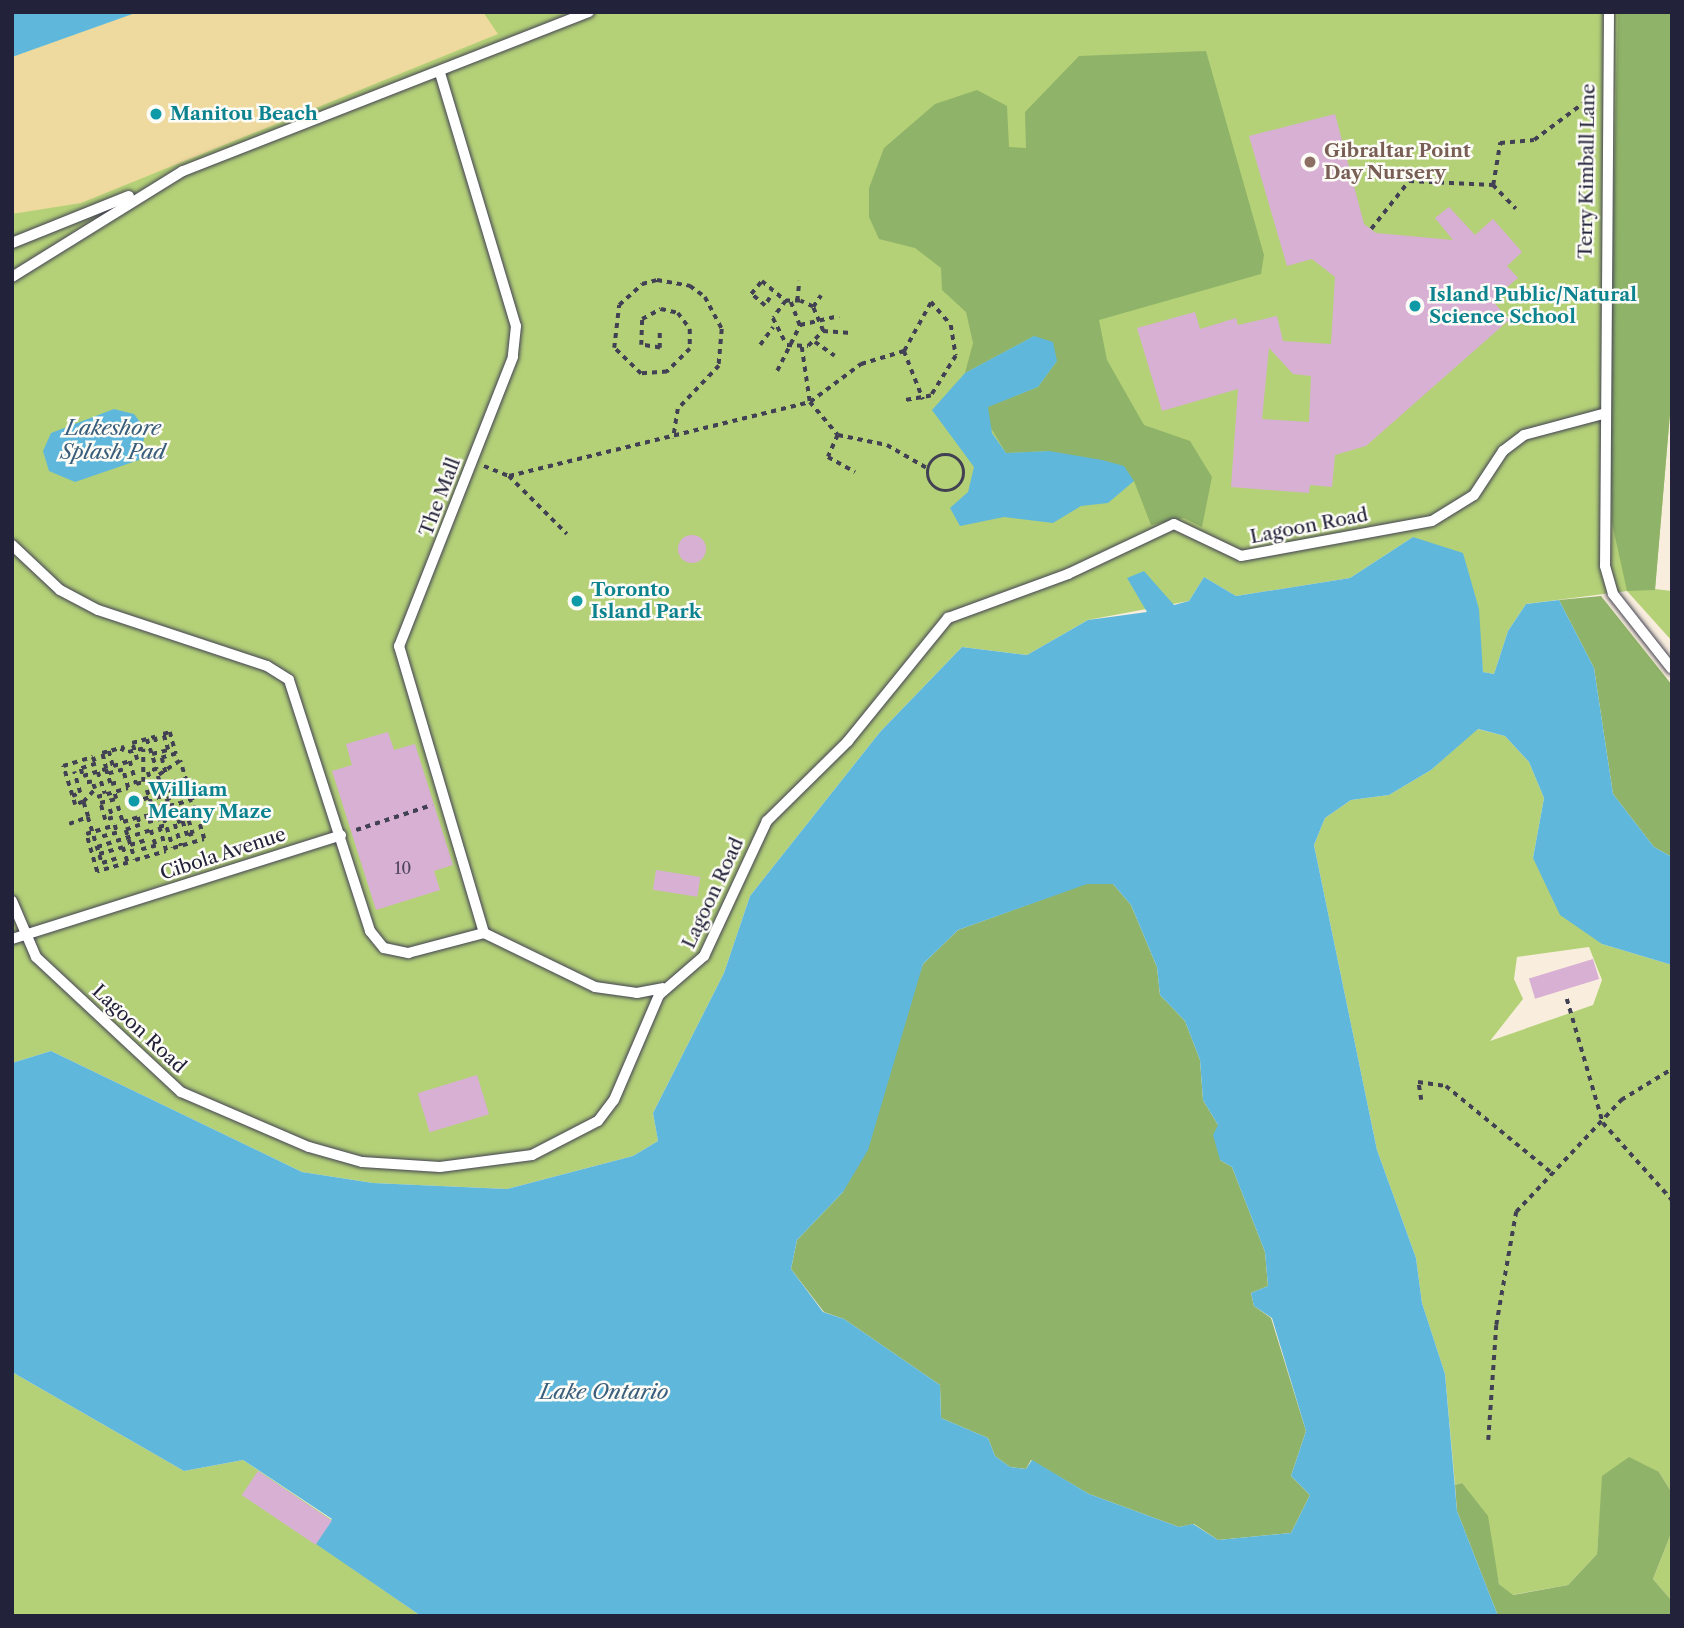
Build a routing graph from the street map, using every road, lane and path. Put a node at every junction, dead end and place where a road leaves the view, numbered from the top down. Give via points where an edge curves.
1 (589, 12) edge
2 (1609, 12) edge
3 (440, 73) junction
4 (1605, 84) junction
5 (1493, 185) junction
6 (146, 190) junction
7 (1516, 209) dead end
8 (1371, 229) dead end
9 (12, 243) edge
10 (12, 277) edge
11 (799, 281) dead end
12 (821, 295) dead end
13 (770, 298) dead end
14 (788, 301) junction
15 (797, 301) junction
16 (813, 307) junction
17 (839, 316) dead end
18 (822, 321) junction
19 (800, 325) junction
20 (774, 327) junction
21 (824, 331) junction
22 (660, 333) dead end
23 (851, 333) dead end
24 (815, 342) junction
25 (760, 345) dead end
26 (787, 345) junction
27 (802, 347) junction
28 (904, 351) junction
29 (835, 356) dead end
30 (777, 371) dead end
31 (923, 399) junction
32 (902, 401) dead end
33 (810, 402) junction
34 (1602, 414) junction
35 (838, 435) junction
36 (673, 439) junction
37 (472, 461) junction
38 (927, 468) junction
39 (855, 472) dead end
40 (509, 476) junction
41 (566, 534) dead end
42 (12, 545) edge
43 (1672, 669) edge
44 (148, 739) junction
45 (157, 745) dead end
46 (109, 751) junction
47 (135, 751) junction
48 (126, 754) junction
49 (152, 754) junction
50 (120, 755) dead end
51 (137, 760) dead end
52 (74, 772) dead end
53 (98, 772) junction
54 (107, 772) junction
55 (166, 774) junction
56 (176, 781) dead end
57 (119, 782) dead end
58 (85, 783) dead end
59 (161, 785) junction
60 (187, 785) junction
61 (147, 790) dead end
62 (114, 792) junction
63 (190, 793) junction
64 (105, 794) junction
65 (72, 796) junction
66 (97, 797) dead end
67 (150, 797) junction
68 (192, 800) junction
69 (444, 801) junction
70 (83, 802) junction
71 (134, 802) dead end
72 (118, 806) dead end
73 (110, 809) dead end
74 (146, 814) dead end
75 (88, 817) junction
76 (164, 818) junction
77 (69, 824) dead end
78 (166, 825) junction
79 (93, 832) junction
80 (341, 835) junction
81 (103, 837) dead end
82 (128, 837) junction
83 (146, 840) dead end
84 (130, 845) junction
85 (181, 846) junction
86 (97, 847) junction
87 (141, 850) dead end
88 (99, 854) junction
89 (117, 858) dead end
90 (12, 901) edge
91 (484, 933) junction
92 (17, 938) edge
93 (663, 988) junction
94 (1567, 999) dead end
95 (1672, 1069) edge
96 (1421, 1100) dead end
97 (1603, 1123) junction
98 (1553, 1174) junction
99 (1672, 1199) edge
100 (1488, 1440) dead end

1 - 3 lane
2 - 4 lane, Terry Kimball Lane
3 - 6 lane via 234,149
3 - 37 lane, The Mall via 516,326 513,357
4 - 5 path via 1534,139 1500,143
4 - 34 lane, Terry Kimball Lane
5 - 7 path
5 - 8 path via 1409,181
6 - 9 lane
6 - 10 lane
11 - 15 path
12 - 16 path
13 - 14 path via 765,306 751,293 762,281
14 - 15 path
14 - 19 path
14 - 20 path
15 - 16 path
16 - 18 path
17 - 18 path
18 - 19 path
18 - 21 path
19 - 26 path
20 - 25 path
20 - 26 path
21 - 23 path
21 - 24 path
22 - 36 path via 660,348 641,345 642,319 661,309 678,313 690,329 685,358 667,372 641,374 614,348 619,305 642,284 657,280 690,286 705,297 722,329 719,366 674,417
24 - 27 path
24 - 29 path
26 - 27 path
26 - 30 path
27 - 33 path
28 - 31 path
28 - 31 path via 931,302 951,325 956,356 941,385
28 - 33 path via 861,364
31 - 32 path
33 - 35 path
33 - 36 path
34 - 43 lane, Terry Kimball Lane via 1610,584
34 - 93 lane, Lagoon Road via 1524,435 1503,450 1474,495 1432,521 1241,556 1174,524 1068,574 955,613 848,741 786,796 748,853 705,956
35 - 38 path via 887,445
35 - 39 path via 828,457
36 - 40 path
37 - 40 path
37 - 69 lane, The Mall via 399,646
38 - 38 path via 935,456 953,456 960,461 961,480 943,495
40 - 41 path
42 - 80 lane via 60,590 99,611 286,678 300,698
44 - 45 path via 155,737
44 - 47 path via 132,743
44 - 49 path
46 - 47 path via 113,766 130,761 136,784 143,782 139,766 147,764 143,749
46 - 48 path via 124,747
46 - 54 path via 102,753
47 - 48 path
47 - 51 path
48 - 50 path
49 - 55 path via 168,750 163,734 170,733 176,754 162,758
49 - 59 path via 157,769 148,772 153,788
52 - 65 path via 80,793
53 - 54 path
53 - 64 path
53 - 65 path via 83,776 80,769 96,764 93,757 63,766
54 - 57 path via 111,784
54 - 62 path via 123,770 128,788
55 - 59 path via 159,776
55 - 60 path via 180,761
56 - 59 path
58 - 70 path via 92,782 94,789
60 - 63 path
60 - 67 path via 157,794 162,810 154,811
61 - 67 path
62 - 64 path
62 - 73 path via 116,799 100,803 105,820 113,818
63 - 68 path
63 - 68 path via 167,799 169,806
64 - 66 path
65 - 70 path via 75,805
67 - 71 path
68 - 85 path via 204,839
69 - 80 path
69 - 91 lane, The Mall
70 - 75 path
72 - 82 path via 123,822 138,817 140,825 126,830
74 - 76 path via 148,822
75 - 77 path
75 - 79 path
76 - 78 path
76 - 85 path via 186,811 193,834 187,836 182,821 174,824
78 - 84 path via 159,827 166,851 135,860
78 - 85 path via 173,848
79 - 81 path via 115,825 117,833
79 - 86 path
79 - 88 path via 86,834 97,872 128,863 122,847
80 - 91 lane via 371,933 384,948 410,953
80 - 92 lane, Cibola Avenue
82 - 84 path
82 - 86 path
82 - 87 path via 151,830 156,846
83 - 84 path
86 - 88 path
88 - 89 path via 102,863
90 - 92 lane, Lagoon Road
91 - 93 lane via 594,987 637,993
92 - 93 lane, Lagoon Road via 113,1033 181,1092 309,1147 399,1167 532,1154 598,1121 614,1100
94 - 97 path
95 - 97 path via 1621,1100
96 - 98 path via 1418,1082 1446,1086
97 - 98 path
97 - 99 path
98 - 100 path via 1516,1212 1508,1236

